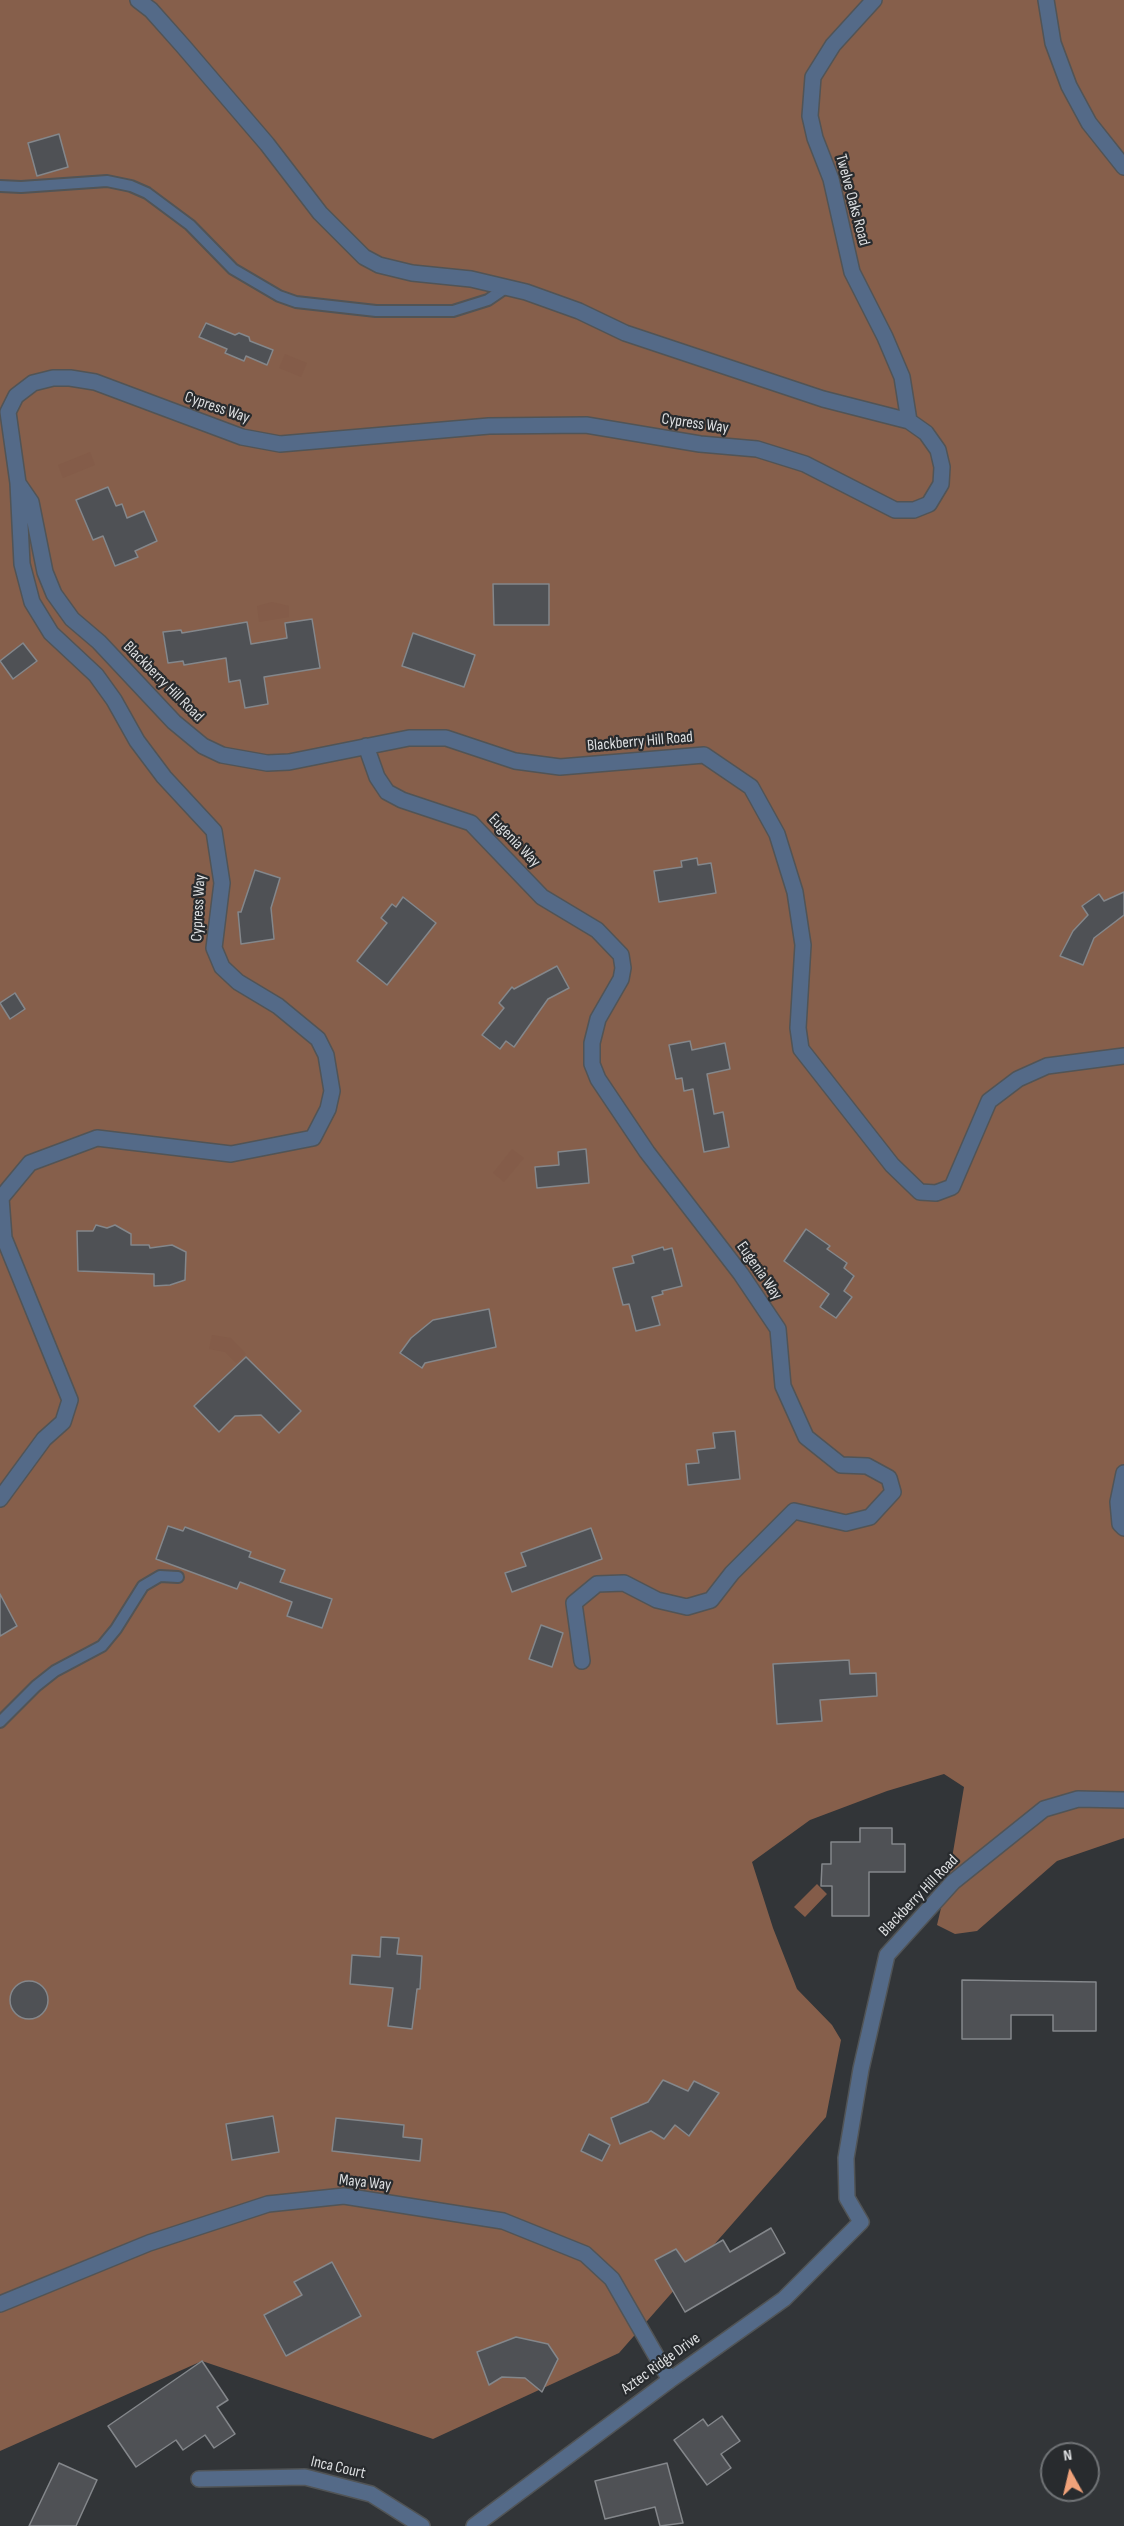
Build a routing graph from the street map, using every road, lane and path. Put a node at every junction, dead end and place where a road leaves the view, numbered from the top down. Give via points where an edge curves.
1 (138, 0) edge
2 (874, 0) edge
3 (1046, 0) edge
4 (1124, 167) edge
5 (0, 186) edge
6 (507, 287) junction
7 (909, 421) junction
8 (18, 483) junction
9 (366, 746) junction
10 (1124, 1056) edge
11 (1124, 1473) edge
12 (0, 1499) edge
13 (1124, 1528) edge
14 (178, 1577) dead end
15 (582, 1661) dead end
16 (0, 1722) edge
17 (1124, 1800) edge
18 (861, 2222) joint
19 (0, 2304) edge
20 (670, 2380) junction
21 (199, 2479) dead end
22 (422, 2526) edge
23 (474, 2526) edge

1 - 6 street, Cypress Way via 213,81 320,213 364,257 412,273 443,274
2 - 7 street, Twelve Oaks Road via 833,45 813,77 810,116 831,179 852,272 902,377
3 - 4 street via 1053,43 1069,86 1089,123
5 - 6 lane via 107,181 130,186 147,193 190,225 233,269 296,302 376,311 453,312 488,300
6 - 7 street, Cypress Way via 579,311 625,333 823,399
7 - 8 street, Cypress Way via 926,433 938,450 941,484 929,504 914,510 895,510 805,464 757,449 586,425 489,426 280,444 242,436 95,382 53,378 24,389 8,412
8 - 9 street, Blackberry Hill Road via 31,502 45,572 54,594 72,619 203,746 267,763
8 - 12 street, Cypress Way via 22,564 32,602 51,633 96,675 164,777 214,831 222,883 214,948 222,968 318,1039 326,1055 332,1091 314,1138 231,1154 97,1138 30,1163 1,1198 4,1238 70,1400 63,1422 44,1439
9 - 10 street, Blackberry Hill Road via 409,738 446,738 515,761 560,767 704,755 751,788 777,834 795,892 803,945 798,1028 801,1049 892,1165 920,1192 936,1194 952,1187 989,1101 1018,1078 1047,1066
9 - 15 street, Eugenia Way via 387,792 471,823 542,897 597,930 621,955 621,979 598,1019 592,1043 592,1064 598,1079 778,1329 783,1386 806,1437 841,1465 867,1466 889,1478 892,1492 870,1517 846,1523 794,1511 732,1573 711,1600 687,1606 657,1600 624,1583 597,1584 574,1603
11 - 13 street via 1118,1502
14 - 16 lane via 160,1576 143,1586 102,1646 42,1681
17 - 18 street, Blackberry Hill Road via 1078,1799 1044,1809 953,1882 887,1955 846,2158 847,2198
18 - 20 street, Aztec Ridge Drive via 784,2300
19 - 20 street, Maya Way via 148,2243 268,2204 344,2196 503,2221 585,2254 612,2279
20 - 23 street, Aztec Ridge Drive
21 - 22 street, Inca Court via 305,2477 371,2494

